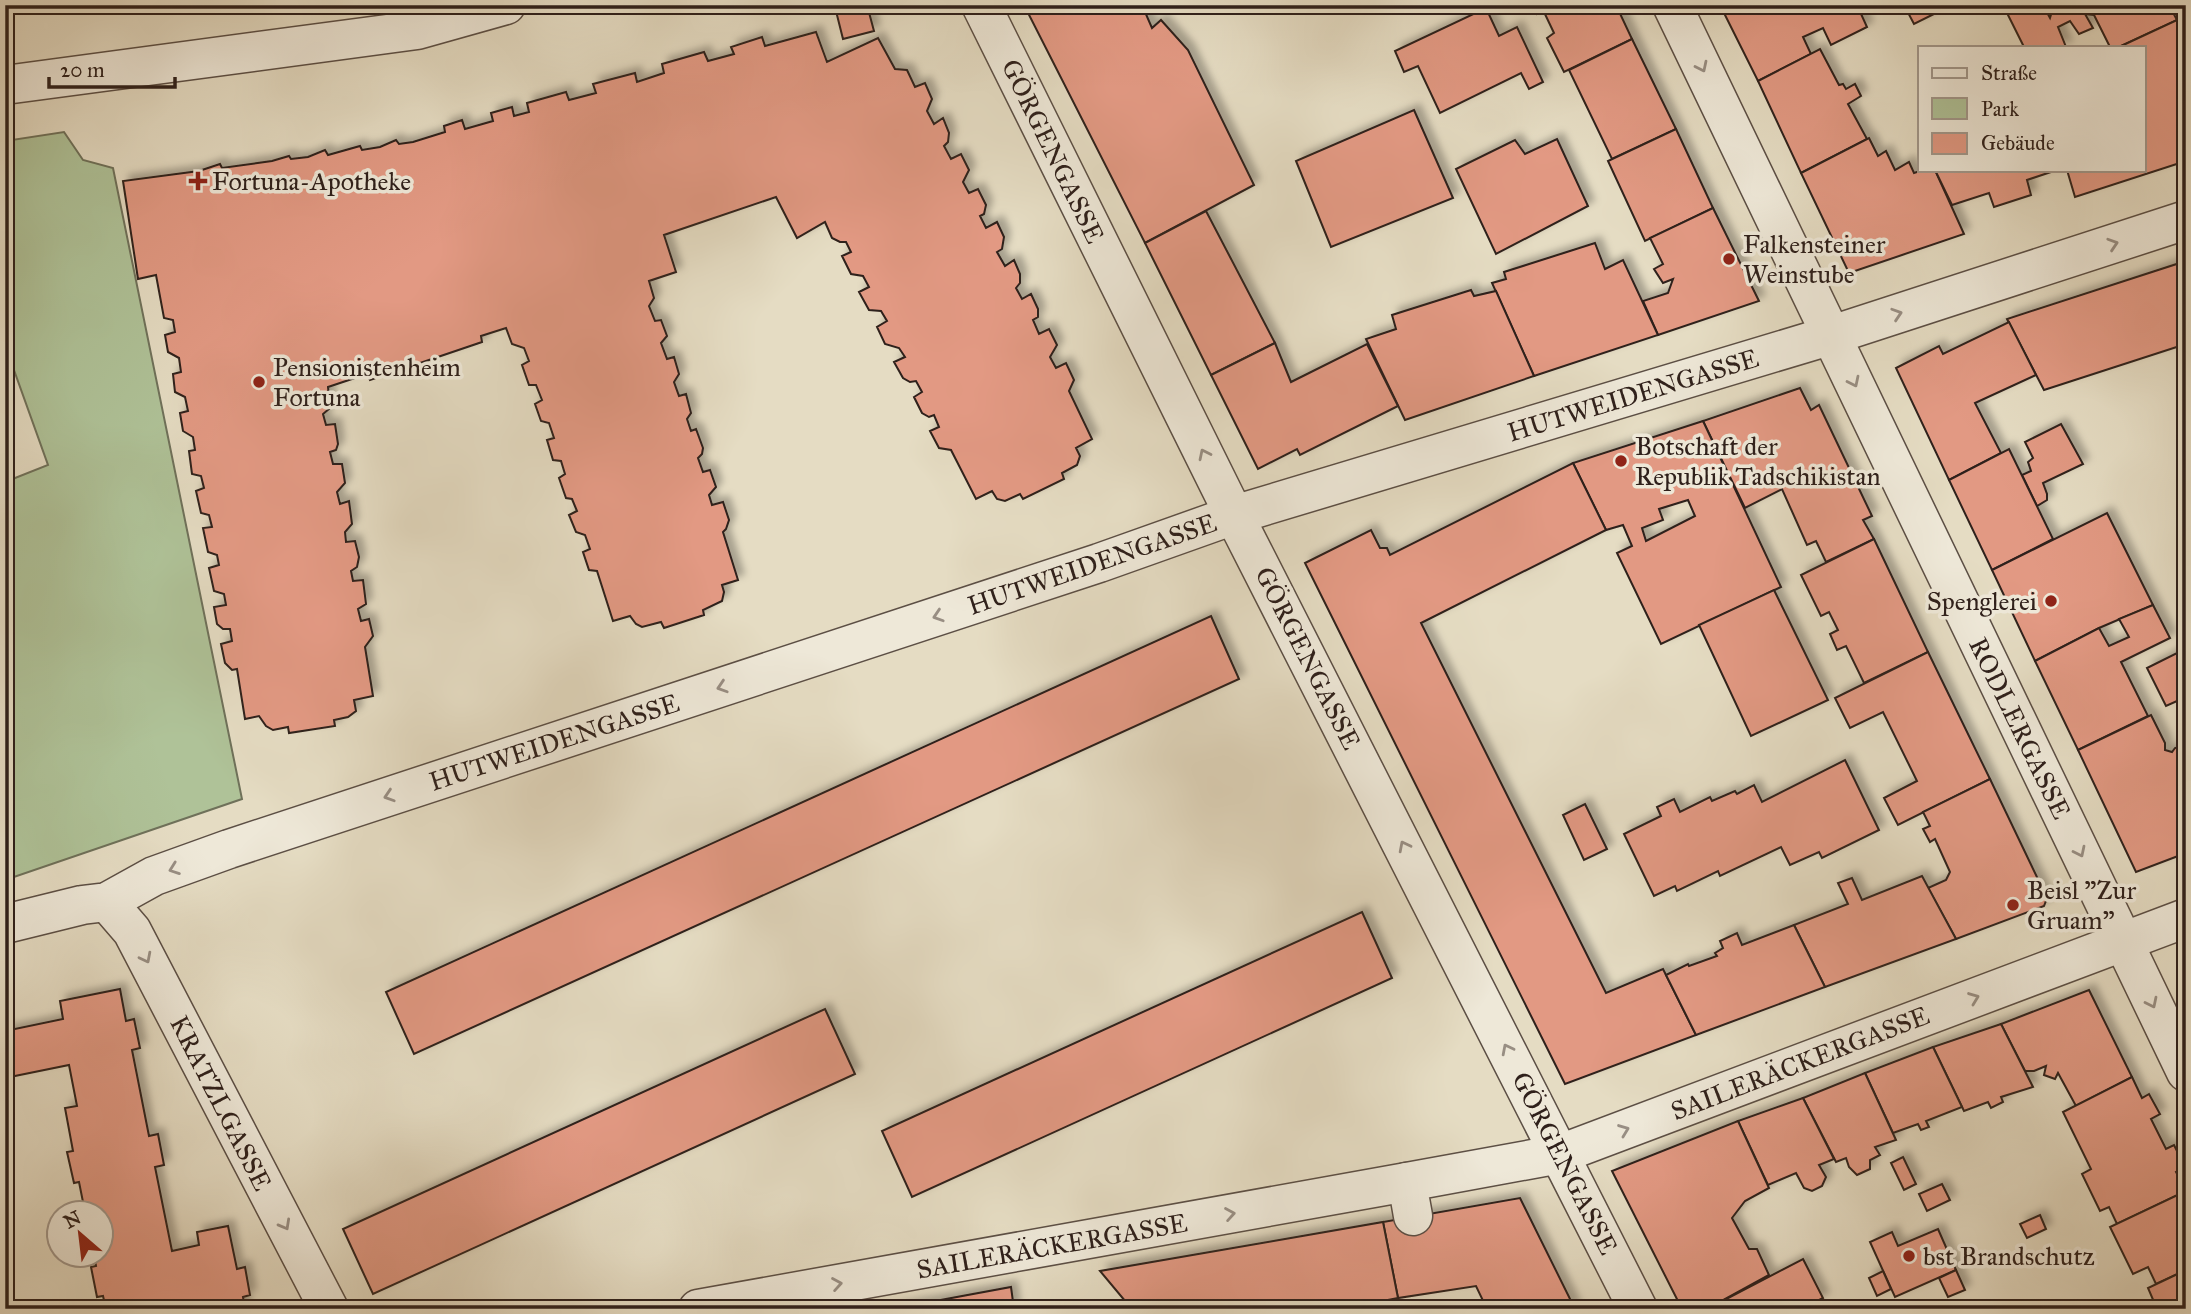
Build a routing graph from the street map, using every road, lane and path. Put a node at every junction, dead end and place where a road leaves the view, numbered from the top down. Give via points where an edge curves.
1 (506, 5) edge
2 (981, 5) edge
3 (1672, 5) edge
4 (5, 85) edge
5 (2186, 220) edge
6 (1832, 335) junction
7 (1234, 515) junction
8 (107, 902) junction
9 (2186, 918) edge
10 (5, 924) edge
11 (2123, 942) junction
12 (2186, 1072) edge
13 (1560, 1154) junction
14 (329, 1309) edge
15 (698, 1309) edge
16 (1638, 1309) edge

1 - 4 street via 417,30
7 -> 2 street, GÖRGENGASSE
3 -> 6 street, RODLERGASSE
6 -> 5 street, HUTWEIDENGASSE
6 - 7 street, HUTWEIDENGASSE
6 -> 11 street, RODLERGASSE
7 -> 8 street, HUTWEIDENGASSE via 1099,564 229,849 153,876
13 -> 7 street, GÖRGENGASSE
8 - 10 street, HUTWEIDENGASSE
8 -> 14 street, KRATZLGASSE via 132,931
9 - 11 street, SAILERÄCKERGASSE
11 -> 12 street, RODLERGASSE
13 -> 11 street, SAILERÄCKERGASSE
15 -> 13 street, SAILERÄCKERGASSE via 1410,1199
13 - 16 street, GÖRGENGASSE

